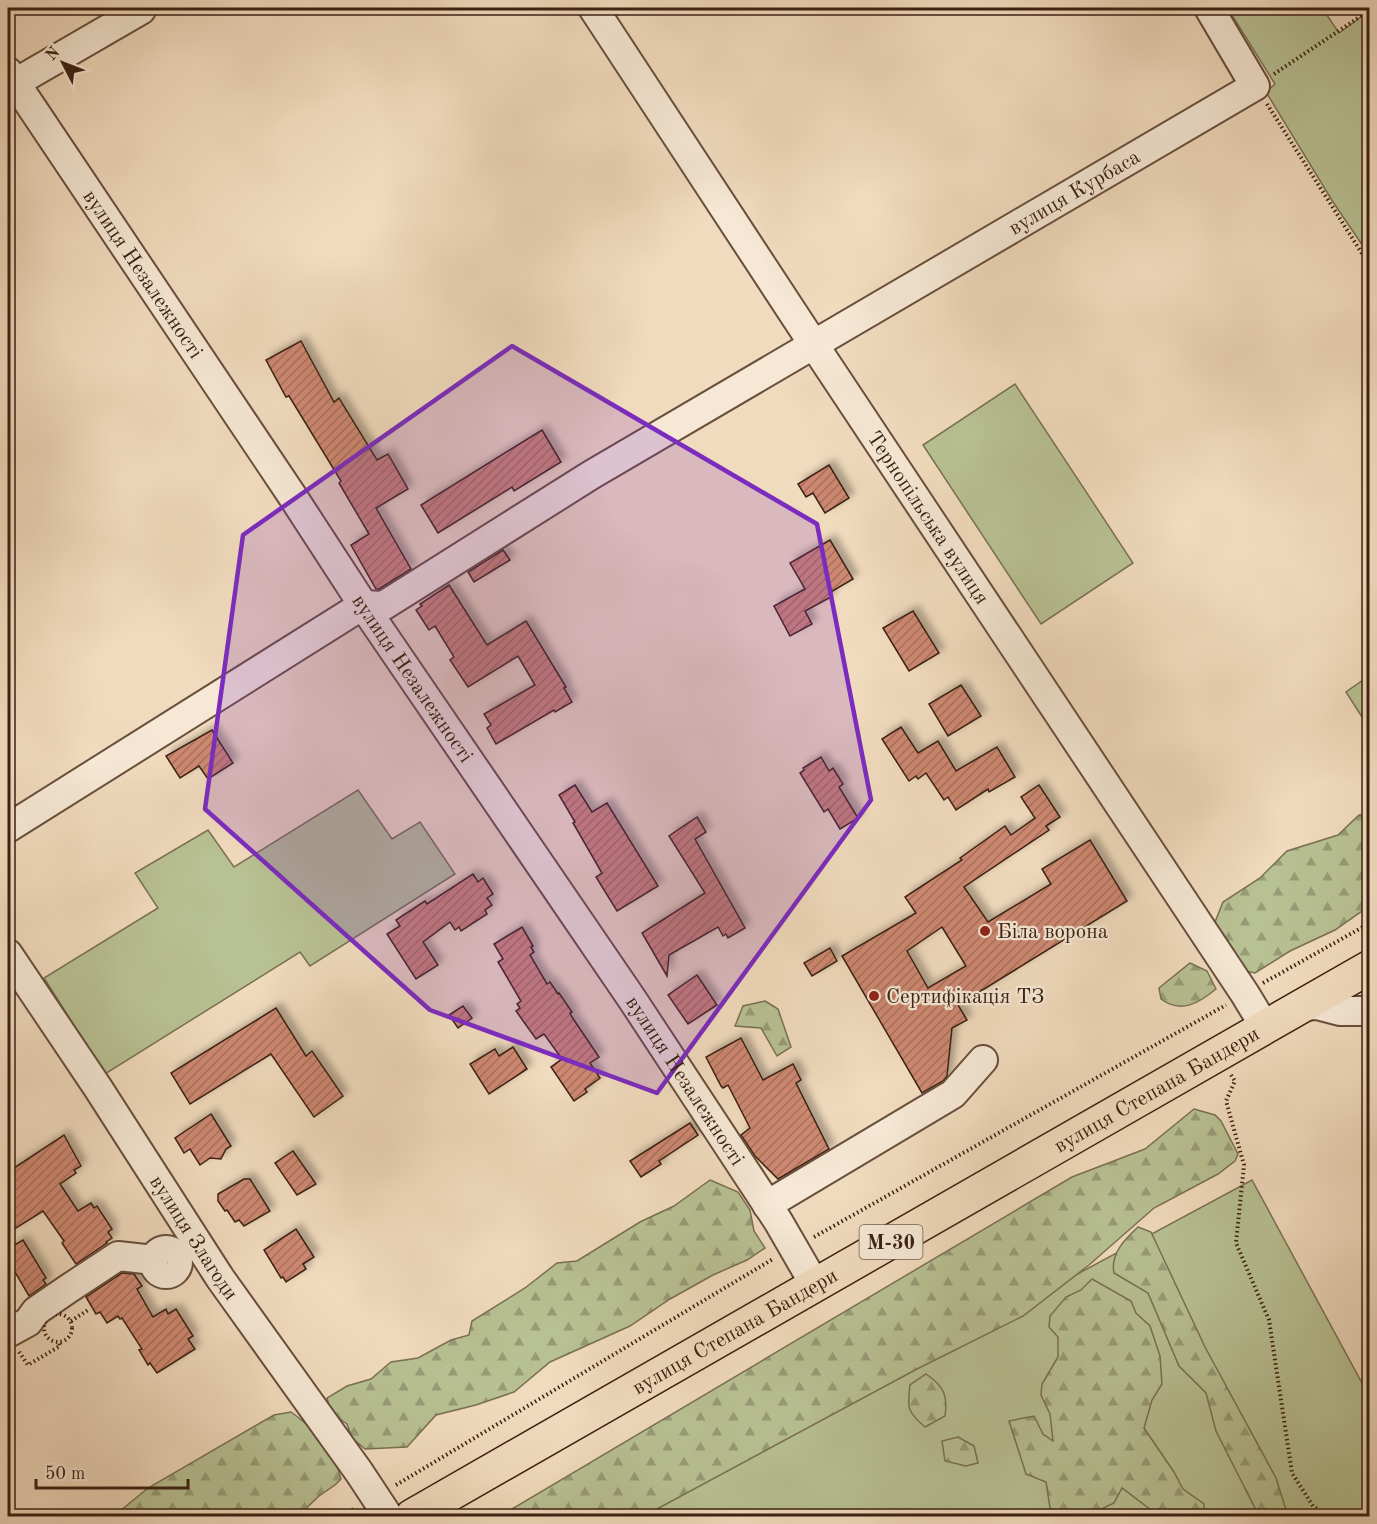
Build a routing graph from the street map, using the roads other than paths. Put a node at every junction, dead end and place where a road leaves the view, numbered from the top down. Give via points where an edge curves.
1 (593, 8) edge
2 (1209, 8) edge
3 (141, 10) dead end
4 (11, 78) edge
5 (814, 345) junction
6 (363, 605) junction
7 (8, 828) edge
8 (8, 954) edge
9 (1370, 967) edge
10 (1303, 1006) junction
11 (1370, 1011) edge
12 (1264, 1027) junction
13 (982, 1060) dead end
14 (768, 1205) junction
15 (176, 1254) junction
16 (815, 1285) junction
17 (8, 1333) edge
18 (382, 1507) edge
19 (412, 1516) edge

1 - 5 street, Тернопільська вулиця
2 - 5 street, вулиця Курбаса via 1255,86
3 - 4 street
4 - 6 street, вулиця Незалежності
5 - 6 street, вулиця Курбаса via 591,475 383,606
5 - 12 street, Тернопільська вулиця
6 - 7 street
6 - 14 street, вулиця Незалежності
8 - 15 street, вулиця Злагоди via 98,1088
9 - 10 highway, вулиця Степана Бандери / М-30
10 - 11 street
10 - 12 highway, вулиця Степана Бандери / М-30
12 - 16 highway, вулиця Степана Бандери / М-30
13 - 14 street via 953,1094
14 - 16 street, вулиця Незалежності
15 - 17 street via 118,1256
15 - 18 street, вулиця Злагоди via 220,1278
16 - 19 highway, вулиця Степана Бандери / М-30

